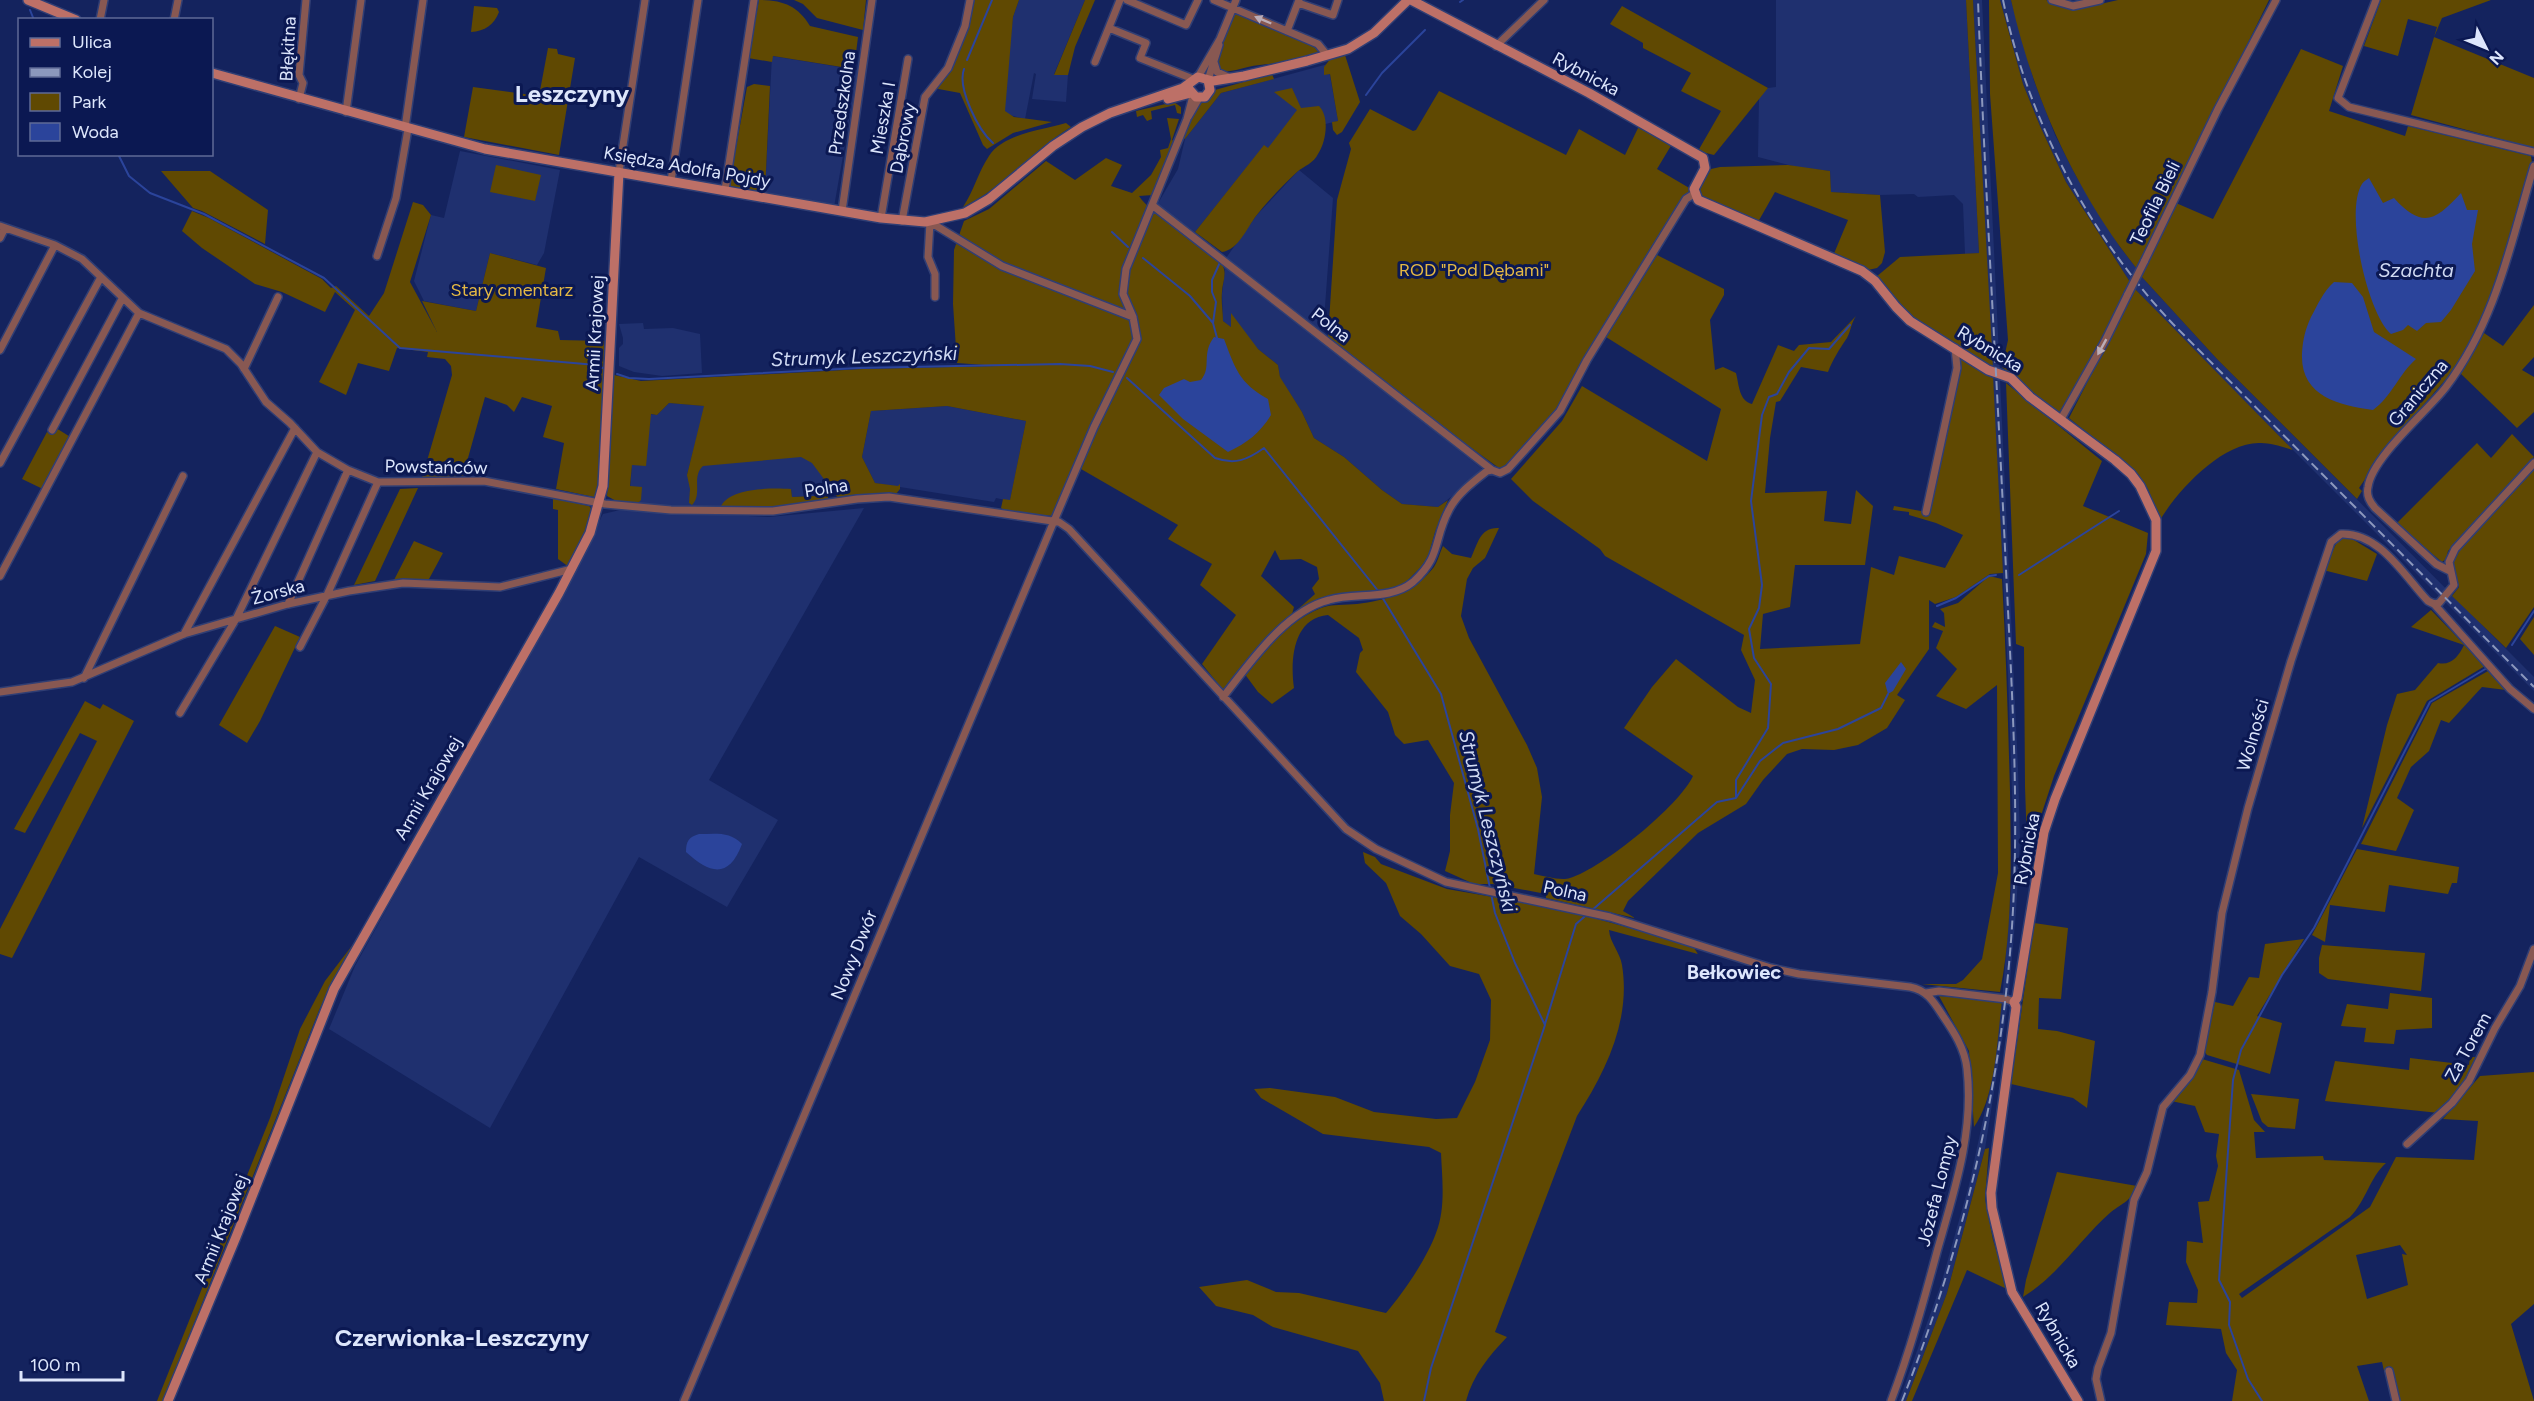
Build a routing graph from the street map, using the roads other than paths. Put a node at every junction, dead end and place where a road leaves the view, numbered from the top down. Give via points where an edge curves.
1 (28, 0) edge
2 (104, 0) edge
3 (178, 0) edge
4 (306, 0) edge
5 (361, 0) edge
6 (423, 0) edge
7 (645, 0) edge
8 (698, 0) edge
9 (754, 0) edge
10 (872, 0) edge
11 (970, 0) edge
12 (1120, 0) edge
13 (1127, 0) edge
14 (1197, 0) edge
15 (1214, 0) edge
16 (1338, 0) edge
17 (1409, 0) edge
18 (1544, 0) edge
19 (2052, 0) edge
20 (2100, 0) edge
21 (2276, 0) edge
22 (2376, 0) edge
23 (1299, 1) edge
24 (1234, 4) edge
25 (71, 18) edge
26 (100, 18) edge
27 (174, 18) edge
28 (1109, 28) junction
29 (1287, 31) junction
30 (1220, 39) junction
31 (1496, 45) junction
32 (1327, 55) junction
33 (908, 59) dead end
34 (1095, 62) dead end
35 (1214, 62) junction
36 (213, 73) edge
37 (1244, 76) junction
38 (1228, 77) junction
39 (1208, 80) junction
40 (1194, 88) junction
41 (1210, 90) junction
42 (1180, 96) junction
43 (299, 99) junction
44 (1133, 106) junction
45 (1189, 106) junction
46 (346, 112) junction
47 (1187, 119) junction
48 (406, 129) junction
49 (2534, 152) edge
50 (2534, 166) edge
51 (619, 172) junction
52 (671, 181) junction
53 (725, 190) junction
54 (1694, 194) junction
55 (1152, 205) junction
56 (842, 211) junction
57 (881, 218) junction
58 (903, 221) junction
59 (930, 222) junction
60 (3, 227) edge
61 (0, 238) edge
62 (55, 245) junction
63 (377, 256) dead end
64 (101, 277) junction
65 (278, 297) dead end
66 (935, 297) dead end
67 (122, 299) junction
68 (139, 313) junction
69 (1134, 317) junction
70 (1955, 348) junction
71 (0, 350) edge
72 (244, 369) junction
73 (2061, 419) junction
74 (295, 428) junction
75 (52, 430) dead end
76 (317, 452) junction
77 (0, 463) edge
78 (2534, 463) edge
79 (348, 470) junction
80 (1492, 470) junction
81 (183, 476) dead end
82 (378, 482) junction
83 (600, 503) junction
84 (1926, 512) dead end
85 (1054, 521) junction
86 (572, 569) junction
87 (2450, 571) junction
88 (0, 576) edge
89 (327, 596) junction
90 (288, 604) junction
91 (2436, 604) junction
92 (236, 619) junction
93 (184, 634) junction
94 (300, 646) dead end
95 (84, 678) junction
96 (0, 692) edge
97 (1223, 697) junction
98 (2534, 708) edge
99 (180, 712) dead end
100 (2534, 949) edge
101 (1926, 993) junction
102 (2014, 1002) junction
103 (2190, 1075) joint
104 (2407, 1144) dead end
105 (2390, 1371) dead end
106 (168, 1401) edge
107 (684, 1401) edge
108 (1891, 1401) edge
109 (2078, 1401) edge
110 (2101, 1401) edge
111 (2396, 1401) edge

1 - 25 street
2 - 26 street
3 - 27 street
4 - 43 street, Błękitna
5 - 46 street
6 - 48 street
7 - 51 street
8 - 52 street
9 - 53 street
10 - 56 street, Przedszkolna
11 - 58 street, Dąbrowy via 965,26 948,68 925,97
12 - 28 street
13 - 14 street via 1186,25
15 - 24 street
16 - 23 street via 1333,15
17 - 31 street, Rybnicka
17 - 32 street via 1374,33 1348,49
18 - 31 street
19 - 20 street via 2073,6
21 -> 73 street, Teofila Bieli, bridge via 2105,341
22 - 49 street via 2338,98 2340,103
23 - 29 street
29 -> 24 street
24 - 30 street
28 - 34 street
28 - 40 street via 1146,43 1140,57
29 - 32 street via 1317,44
30 - 35 street
30 - 40 street
31 - 54 street, Rybnicka via 1702,158 1705,168
32 - 37 street
33 - 57 street, Mieszka I
35 - 38 street via 1217,72
35 - 39 street
36 - 43 street, Księdza Adolfa Pojdy
37 - 38 street
37 - 41 street
38 - 39 street
39 - 40 street
39 - 41 street
40 - 41 street via 1205,97
40 - 42 street, Księdza Adolfa Pojdy
40 - 44 street, Księdza Adolfa Pojdy
40 - 45 street
40 - 47 street
42 - 44 street, Księdza Adolfa Pojdy
42 - 45 street
43 - 46 street, Księdza Adolfa Pojdy
44 - 59 street, Księdza Adolfa Pojdy via 1099,118 1067,136 981,205
45 - 47 street
46 - 48 street, Księdza Adolfa Pojdy
47 - 55 street
48 - 51 street, Księdza Adolfa Pojdy via 484,149
48 - 63 street via 396,198
50 - 87 street, Graniczna via 2496,297 2466,358 2445,388 2402,433 2368,485 2368,498 2375,508 2436,564
51 - 52 street, Księdza Adolfa Pojdy
51 - 83 street, Armii Krajowej
52 - 53 street, Księdza Adolfa Pojdy
53 - 56 street, Księdza Adolfa Pojdy
54 - 70 street, Rybnicka via 1702,203 1867,273 1910,321
54 - 80 street via 1686,199 1557,416 1508,470
55 - 69 street via 1126,269 1123,294
55 - 80 street, Polna
56 - 57 street, Księdza Adolfa Pojdy
57 - 58 street, Księdza Adolfa Pojdy
58 - 59 street, Księdza Adolfa Pojdy
59 - 66 street via 927,257 935,274
59 - 69 street via 1002,266
60 - 61 street
60 - 62 street, Powstańców
62 - 64 street, Powstańców via 82,259
62 - 71 street
64 - 67 street, Powstańców
64 - 77 street
65 - 72 street
67 - 68 street, Powstańców
67 - 75 street
68 - 72 street, Powstańców via 220,345
68 - 88 street
69 - 85 street via 1137,339
70 - 73 street, Rybnicka via 1988,370 2008,376
70 - 84 street via 1957,368
72 - 74 street, Powstańców via 266,402
73 - 102 street, Rybnicka via 2131,474 2156,520 2158,537 2156,551 2074,746 2044,832
74 - 76 street, Powstańców
74 - 93 street
76 - 79 street, Powstańców
76 - 92 street
78 - 87 street via 2455,549
79 - 82 street, Powstańców
79 - 90 street
80 - 97 street via 1453,502 1434,556 1408,585 1381,594 1330,599 1304,612 1252,658
81 - 95 street
82 - 83 street, Powstańców via 484,481
82 - 89 street
83 - 85 street, Polna via 671,510 773,511 888,497
83 - 86 street, Armii Krajowej
85 - 97 street, Polna via 1069,529
85 - 107 street, Nowy Dwór
86 - 89 street, Żorska via 500,587 403,583
86 - 106 street, Armii Krajowej via 334,988
87 - 91 street via 2454,585
89 - 90 street, Żorska
89 - 94 street
90 - 92 street, Żorska
91 - 98 street via 2510,689
91 - 103 street, Wolności via 2385,553 2361,537 2341,534 2331,542 2291,660 2248,808 2222,913 2205,1035
92 - 93 street, Żorska
92 - 99 street
93 - 95 street, Żorska
95 - 96 street, Żorska
97 - 101 street, Polna via 1352,834 1433,877 1589,912 1780,970 1910,987
100 - 104 street, Za Torem via 2520,986 2469,1081 2452,1103
101 - 102 street via 1939,991
101 - 108 street, Józefa Lompy via 1963,1051 1969,1122 1923,1305
102 - 109 street, Rybnicka via 1992,1208 2012,1292
103 - 110 street, Rybnicka via 2163,1107 2148,1172 2134,1200 2111,1333 2096,1380
105 - 111 street

